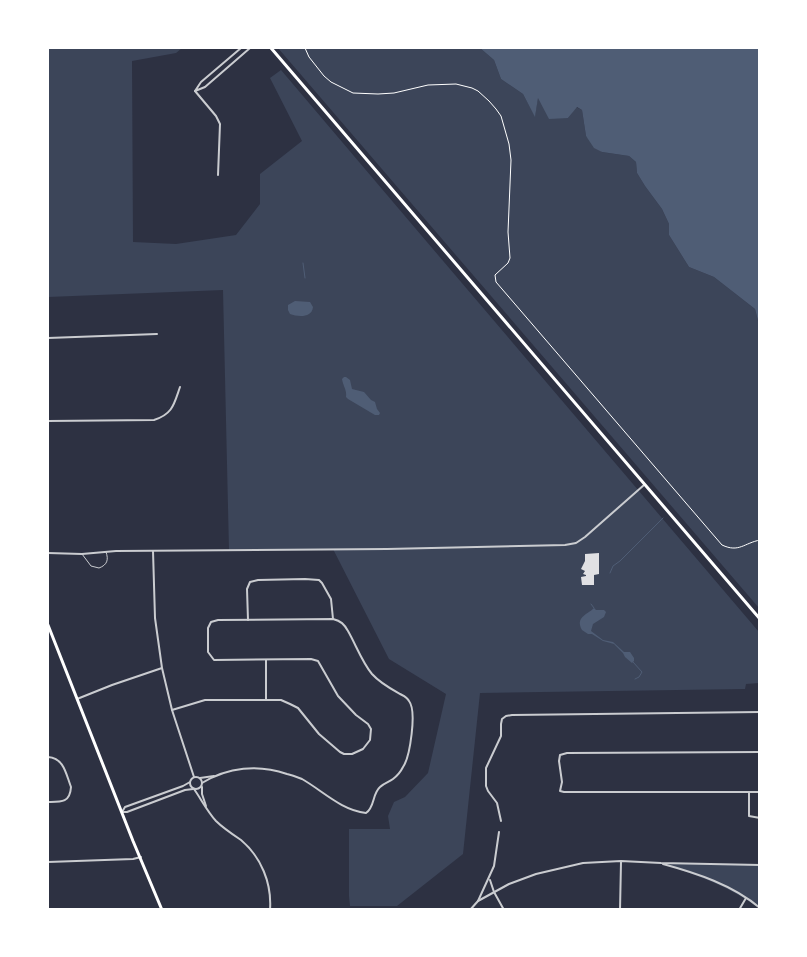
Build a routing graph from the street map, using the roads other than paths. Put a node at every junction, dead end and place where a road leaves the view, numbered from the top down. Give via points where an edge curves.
1 (242, 48) edge
2 (250, 48) edge
3 (272, 48) edge
4 (195, 91) junction
5 (218, 175) dead end
6 (157, 334) dead end
7 (48, 338) edge
8 (180, 387) dead end
9 (48, 422) edge
10 (644, 485) junction
11 (153, 551) junction
12 (106, 552) junction
13 (48, 553) edge
14 (82, 554) junction
15 (760, 619) edge
16 (248, 620) junction
17 (333, 620) junction
18 (48, 625) edge
19 (266, 660) junction
20 (162, 668) junction
21 (76, 699) junction
22 (266, 700) junction
23 (172, 710) junction
24 (760, 712) edge
25 (760, 752) edge
26 (48, 757) edge
27 (217, 775) junction
28 (194, 777) junction
29 (200, 778) junction
30 (190, 782) junction
31 (202, 784) junction
32 (193, 789) junction
33 (749, 792) junction
34 (760, 792) edge
35 (48, 802) edge
36 (207, 809) junction
37 (122, 812) junction
38 (760, 818) edge
39 (501, 821) dead end
40 (499, 832) dead end
41 (141, 858) junction
42 (621, 861) junction
43 (48, 862) edge
44 (661, 863) junction
45 (760, 864) edge
46 (489, 879) junction
47 (494, 892) junction
48 (746, 898) junction
49 (478, 902) junction
50 (760, 908) edge
51 (162, 910) edge
52 (270, 910) edge
53 (470, 910) edge
54 (504, 910) edge
55 (620, 910) edge
56 (739, 910) edge

1 - 4 street via 201,82
2 - 4 street via 205,87
3 - 10 main road
4 - 5 street via 220,124
6 - 7 street
8 - 9 street via 170,411 154,420
10 - 11 street via 585,537 566,545
10 - 15 main road
11 - 12 street
11 - 20 street via 155,618
12 - 14 street
12 - 14 lane via 107,561 99,568 91,566
13 - 14 street
16 - 17 street
16 - 17 street via 247,589 250,582 305,579 317,579 322,583 331,599
16 - 19 street via 210,622 208,652 214,660
17 - 27 street via 339,620 345,626 372,674 408,699 413,709 406,762 394,778 381,786 366,813 342,806 300,778 274,770 243,768
18 - 21 main road
19 - 22 street
19 - 22 street via 318,661 338,696 371,728 370,740 363,749 344,754 319,734 298,708 281,700
20 - 21 street
20 - 23 street
21 - 37 main road
22 - 23 street via 205,700
23 - 28 street
24 - 39 street via 506,716 501,722 501,736 486,768 486,786 497,803
25 - 33 street via 560,755 560,791 564,792
26 - 35 street via 56,758 63,765 72,790 64,801
27 - 29 street
27 - 31 street
28 - 29 street
28 - 30 street
29 - 31 street
30 - 32 street
30 - 37 street
31 - 32 street via 199,789
31 - 36 street
32 - 36 street
32 - 37 street
33 - 34 street
33 - 38 street via 749,816
36 - 52 street via 257,858 268,885
37 - 41 main road
40 - 46 street
41 - 43 street
41 - 51 main road
42 - 44 street
42 - 47 street via 583,863 550,870
42 - 55 street
44 - 45 street
44 - 48 street via 716,882
46 - 47 street
46 - 49 street
47 - 49 street
47 - 54 street
48 - 50 street
48 - 56 street
49 - 53 street

